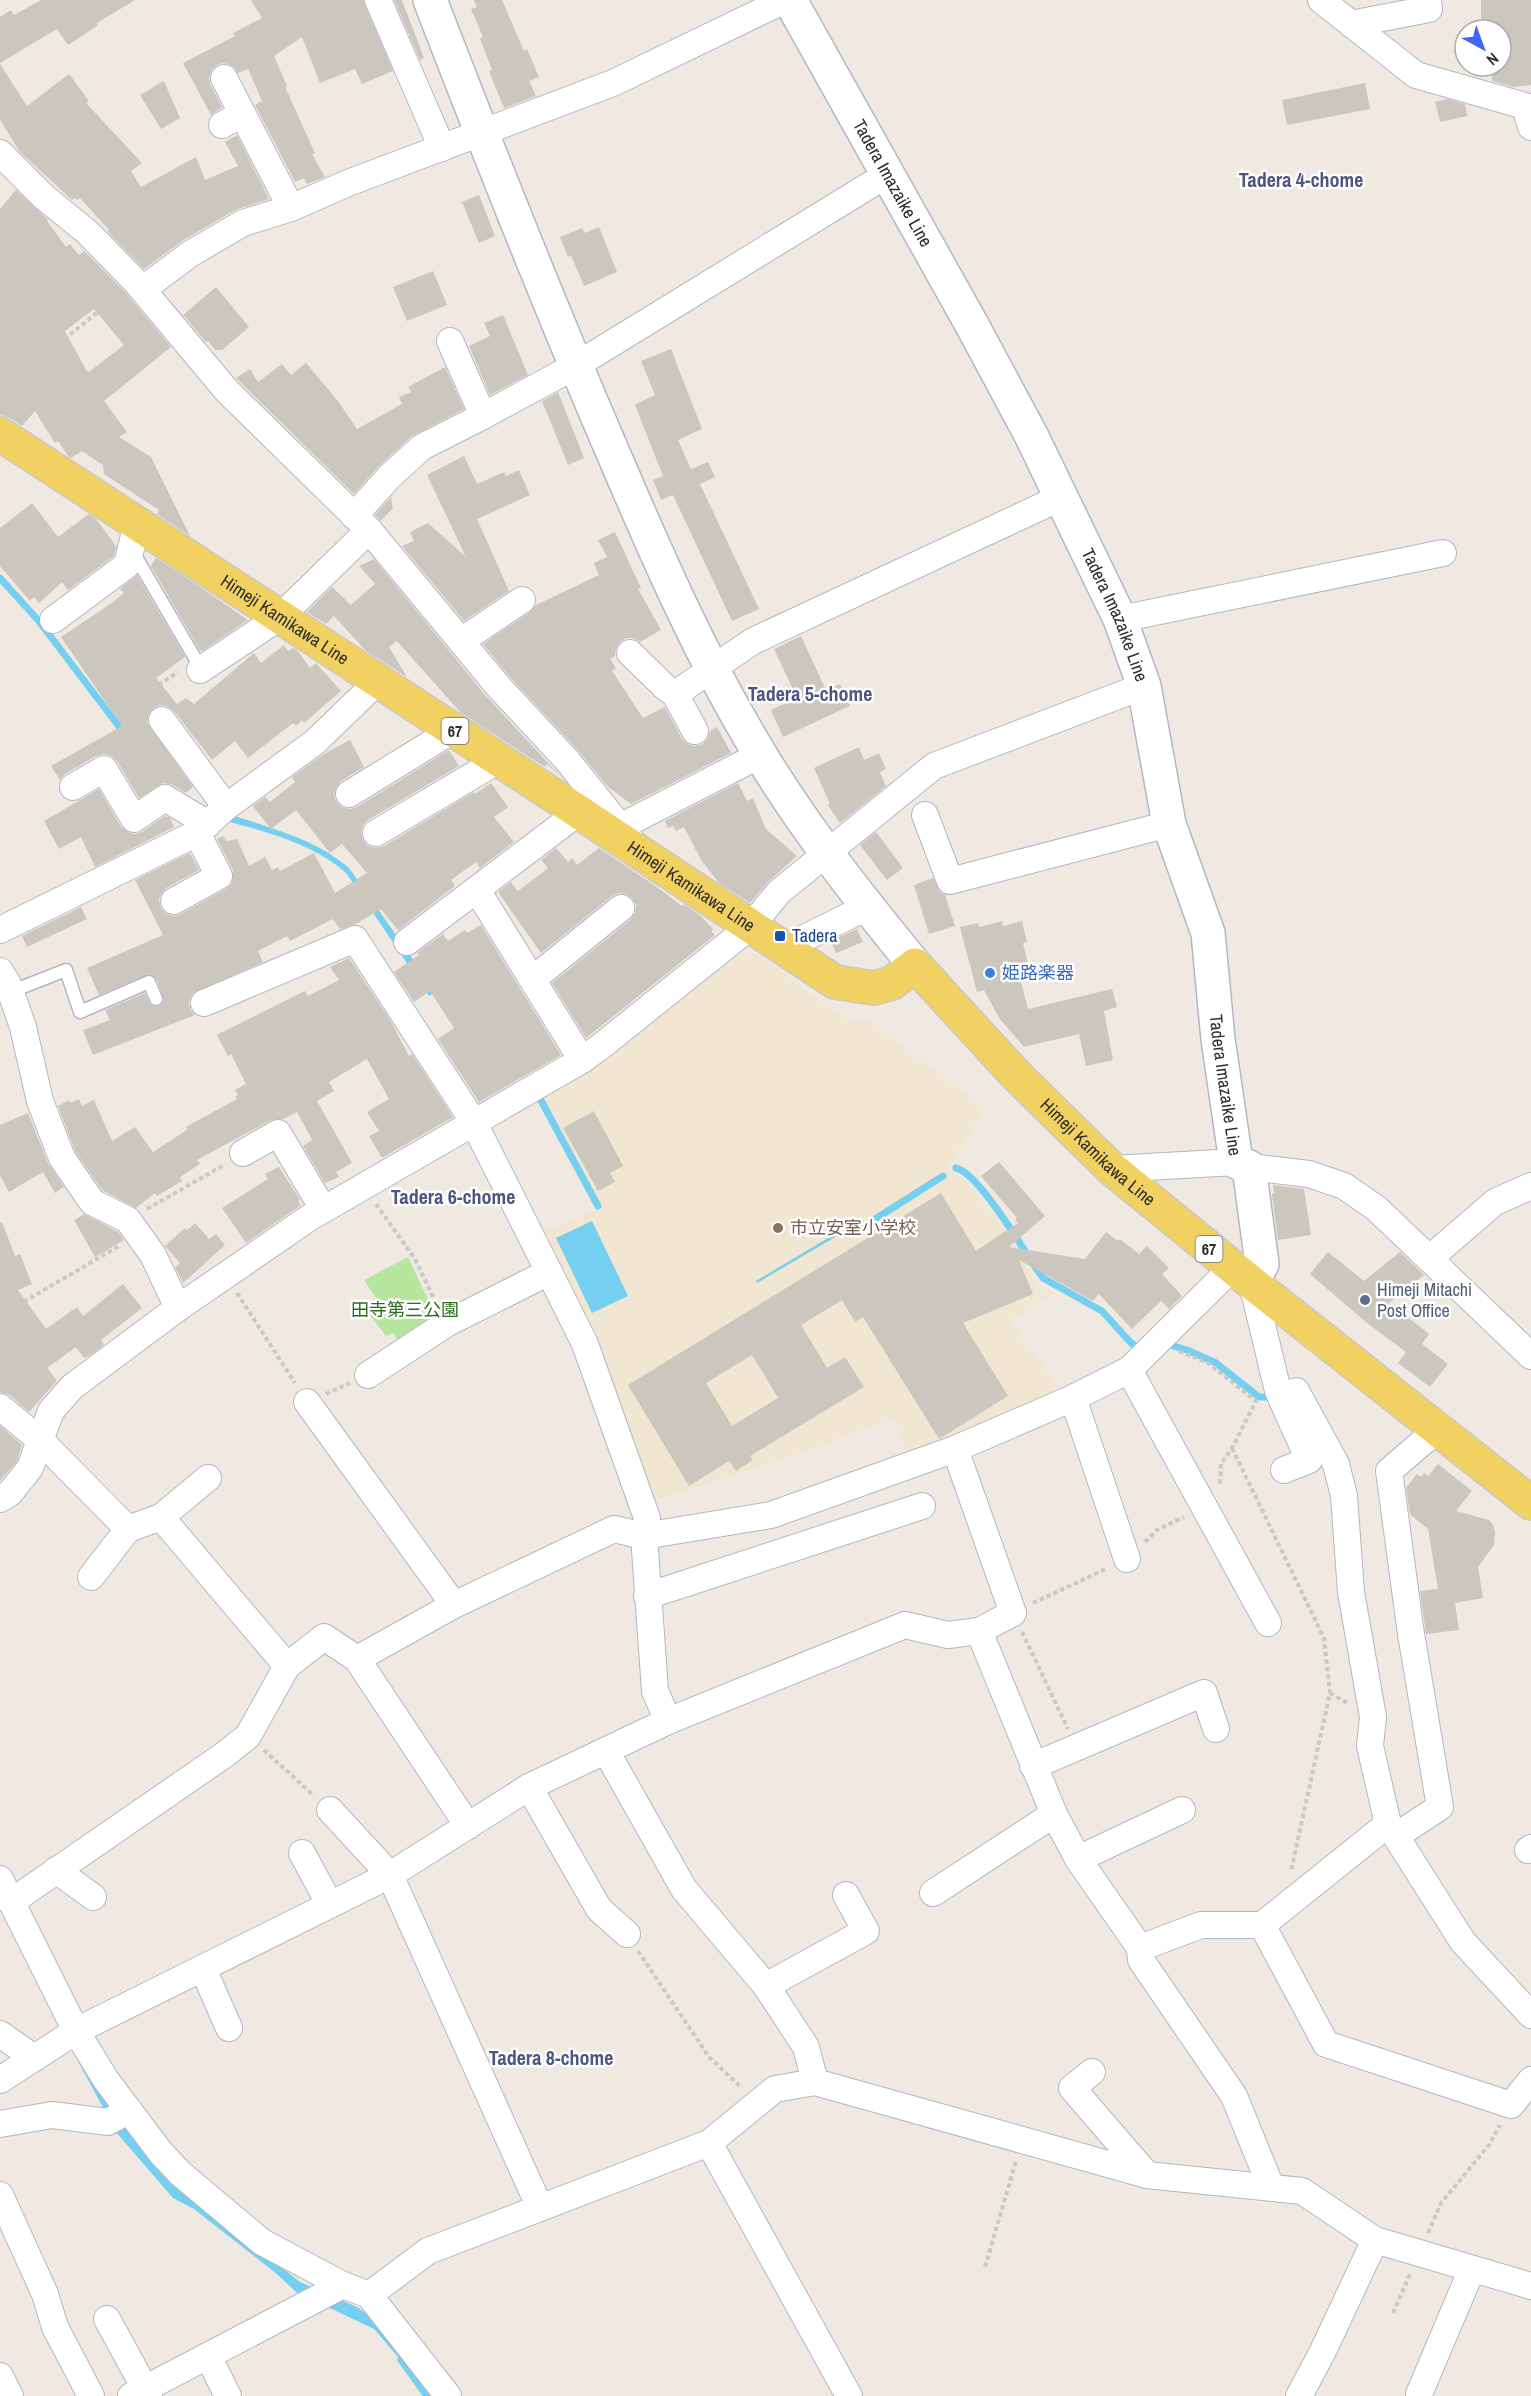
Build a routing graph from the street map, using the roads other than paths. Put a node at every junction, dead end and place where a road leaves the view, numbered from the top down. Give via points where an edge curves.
1 (378, 0) edge
2 (430, 0) edge
3 (785, 0) edge
4 (790, 0) edge
5 (1321, 0) edge
6 (1428, 0) edge
7 (1351, 24) junction
8 (224, 78) dead end
9 (1531, 127) edge
10 (481, 133) junction
11 (442, 148) junction
12 (3, 160) edge
13 (888, 174) junction
14 (291, 208) junction
15 (140, 285) junction
16 (450, 341) dead end
17 (575, 366) junction
18 (483, 416) junction
19 (0, 434) edge
20 (1062, 496) junction
21 (362, 523) junction
22 (134, 536) junction
23 (1443, 553) dead end
24 (522, 600) dead end
25 (280, 616) junction
26 (1120, 619) junction
27 (53, 620) dead end
28 (461, 641) junction
29 (630, 653) dead end
30 (198, 665) joint
31 (711, 669) junction
32 (378, 681) junction
33 (1144, 686) junction
34 (675, 694) junction
35 (162, 720) road end
36 (453, 730) junction
37 (695, 731) road end
38 (760, 755) junction
39 (499, 760) junction
40 (73, 787) dead end
41 (350, 794) dead end
42 (586, 802) junction
43 (925, 815) dead end
44 (210, 821) junction
45 (1169, 824) junction
46 (376, 833) dead end
47 (629, 839) junction
48 (827, 853) junction
49 (477, 890) junction
50 (174, 901) dead end
51 (867, 907) junction
52 (621, 908) dead end
53 (751, 926) junction
54 (0, 930) edge
55 (407, 942) dead end
56 (784, 948) junction
57 (915, 965) junction
58 (533, 979) junction
59 (4, 984) edge
60 (156, 999) dead end
61 (204, 1003) dead end
62 (582, 1060) junction
63 (473, 1121) junction
64 (243, 1153) road end
65 (1242, 1165) junction
66 (1112, 1169) junction
67 (1531, 1186) edge
68 (323, 1209) junction
69 (1430, 1257) junction
70 (549, 1272) junction
71 (1242, 1276) junction
72 (178, 1308) junction
73 (1531, 1356) edge
74 (1129, 1370) junction
75 (368, 1376) road end
76 (1296, 1391) dead end
77 (1073, 1398) junction
78 (307, 1402) road end
79 (0, 1407) edge
80 (1438, 1429) junction
81 (40, 1440) junction
82 (955, 1449) junction
83 (1284, 1470) dead end
84 (208, 1478) dead end
85 (0, 1500) edge
86 (1531, 1503) edge
87 (922, 1506) dead end
88 (161, 1517) junction
89 (128, 1529) junction
90 (644, 1536) junction
91 (1127, 1559) road end
92 (91, 1577) dead end
93 (647, 1596) junction
94 (454, 1605) junction
95 (1268, 1623) dead end
96 (979, 1631) junction
97 (357, 1659) junction
98 (286, 1666) junction
99 (668, 1721) junction
100 (1216, 1729) dead end
101 (606, 1751) junction
102 (1033, 1766) junction
103 (529, 1786) junction
104 (330, 1810) road end
105 (1182, 1810) dead end
106 (1054, 1814) junction
107 (468, 1826) junction
108 (1392, 1830) junction
109 (302, 1853) dead end
110 (1078, 1859) junction
111 (56, 1870) junction
112 (390, 1875) junction
113 (3, 1885) edge
114 (933, 1893) dead end
115 (846, 1895) dead end
116 (93, 1897) dead end
117 (330, 1905) junction
118 (1262, 1925) junction
119 (627, 1934) road end
120 (1140, 1948) junction
121 (203, 1969) junction
122 (766, 1986) junction
123 (1531, 2015) edge
124 (229, 2028) dead end
125 (0, 2034) edge
126 (70, 2035) junction
127 (34, 2058) junction
128 (1092, 2072) dead end
129 (0, 2080) edge
130 (1531, 2080) edge
131 (815, 2082) junction
132 (119, 2116) junction
133 (0, 2124) edge
134 (709, 2143) junction
135 (1148, 2175) junction
136 (1271, 2187) junction
137 (0, 2194) edge
138 (540, 2208) junction
139 (1375, 2240) junction
140 (1472, 2269) junction
141 (343, 2285) junction
142 (1531, 2286) edge
143 (369, 2295) junction
144 (107, 2319) dead end
145 (208, 2356) junction
146 (0, 2376) edge
147 (142, 2394) edge
148 (1420, 2395) edge
149 (10, 2396) edge
150 (91, 2396) edge
151 (228, 2396) edge
152 (448, 2396) edge
153 (849, 2396) edge
154 (1299, 2396) edge

1 - 11 street
2 - 10 main road
3 - 10 street via 613,83
4 - 13 main road, Tadera Imazaike Line
5 - 7 street
6 - 7 street via 1430,9
7 - 9 street via 1416,75 1524,106
8 - 14 street via 232,120
10 - 11 street
10 - 17 main road
11 - 14 street
12 - 15 street via 87,232
13 - 17 street
13 - 20 main road, Tadera Imazaike Line
14 - 15 street via 243,223
15 - 21 street via 227,391
16 - 18 street
17 - 18 street
17 - 31 main road via 675,597
18 - 21 street via 422,447 390,477
19 - 22 main road, Himeji Kamikawa Line / 67
20 - 26 main road, Tadera Imazaike Line
20 - 31 street via 753,641
21 - 25 street
21 - 28 street
22 - 25 main road, Himeji Kamikawa Line / 67
22 - 27 street via 127,565
22 - 30 lane
23 - 26 street
24 - 28 street
25 - 30 street
25 - 32 main road, Himeji Kamikawa Line / 67
26 - 33 main road, Tadera Imazaike Line
28 - 42 street via 566,759
29 - 34 street
31 - 34 street
31 - 38 main road
32 - 36 main road, Himeji Kamikawa Line / 67
32 - 44 street via 315,742
33 - 45 main road, Tadera Imazaike Line
33 - 48 street via 934,766
34 - 37 street
35 - 44 street
36 - 39 main road, Himeji Kamikawa Line / 67
36 - 41 street
38 - 47 street
38 - 48 main road
39 - 42 main road, Himeji Kamikawa Line / 67
39 - 46 street
40 - 44 street via 104,769 134,819 165,798
42 - 47 main road, Himeji Kamikawa Line / 67
42 - 49 street
43 - 45 street via 950,881
44 - 50 street via 219,876
44 - 54 street
45 - 65 main road, Tadera Imazaike Line via 1208,933 1218,1039
47 - 53 main road, Himeji Kamikawa Line / 67
48 - 51 main road
48 - 53 street via 779,892
49 - 55 street
49 - 58 street
51 - 56 street
51 - 57 main road
52 - 58 street
53 - 56 main road, Himeji Kamikawa Line / 67
53 - 62 street
56 - 57 main road, Himeji Kamikawa Line / 67 via 835,982 852,986 874,988 892,983
57 - 66 main road, Himeji Kamikawa Line / 67 via 1017,1076
58 - 62 street
59 - 60 lane via 66,970 80,1012 149,982
59 - 72 street via 23,1027 40,1101 62,1158 92,1202 133,1228 153,1256
61 - 63 street via 355,939
62 - 63 street
63 - 68 street
63 - 70 street
64 - 68 street via 278,1133
65 - 66 street
65 - 69 street via 1309,1174 1344,1186 1376,1208
65 - 71 main road, Tadera Imazaike Line via 1262,1264
66 - 71 main road, Himeji Kamikawa Line / 67
67 - 69 street via 1495,1202
68 - 72 street
69 - 73 street
70 - 75 street via 446,1324
70 - 90 street via 585,1344 647,1518
71 - 74 street via 1155,1344
71 - 80 main road, Himeji Kamikawa Line / 67
71 - 83 street via 1278,1391 1309,1460
72 - 81 street via 72,1387 51,1411
74 - 77 street
74 - 95 street
76 - 108 street via 1336,1464 1344,1496 1352,1592 1373,1717 1370,1746
77 - 82 street
77 - 91 street
78 - 94 street
79 - 81 street
80 - 86 main road, Himeji Kamikawa Line / 67
80 - 108 street via 1389,1470 1440,1807
81 - 85 street via 30,1467
81 - 89 street
82 - 90 street via 771,1515
82 - 96 street via 1013,1613
84 - 88 street
87 - 93 street via 861,1538 753,1574
88 - 89 street
88 - 98 street
89 - 92 street
90 - 93 street
90 - 94 street via 614,1528
93 - 99 street via 655,1691
94 - 97 street
96 - 99 street via 948,1635 905,1625
96 - 102 street
97 - 98 street via 324,1638
97 - 107 street
98 - 111 street via 248,1736
99 - 101 street
100 - 102 street via 1204,1693
101 - 103 street
101 - 122 street via 684,1890
102 - 106 street
103 - 107 street
103 - 119 street via 590,1915
104 - 112 street
105 - 110 street
106 - 110 street
106 - 114 street
107 - 112 street
108 - 118 street
108 - 123 street via 1463,1942
109 - 117 street
110 - 120 street
111 - 113 street
111 - 116 street
112 - 117 street
112 - 138 street
113 - 126 street
115 - 122 street via 866,1931
117 - 121 street
118 - 120 street via 1201,1925
118 - 130 street via 1326,2044 1511,2106
120 - 136 street via 1141,1960 1234,2096
121 - 124 street
121 - 126 street
122 - 131 street via 806,2047
125 - 127 street
126 - 127 street
126 - 132 street via 106,2080
127 - 129 street
128 - 135 street via 1072,2088
131 - 134 street via 775,2089
131 - 135 street
132 - 133 street via 52,2115
132 - 141 street via 262,2242
134 - 138 street
134 - 153 street
135 - 136 street
136 - 139 street via 1302,2191
137 - 150 street via 45,2294 55,2327
138 - 143 street via 428,2250
139 - 140 street
139 - 154 street
140 - 142 street
140 - 148 street
141 - 143 street
141 - 145 street
143 - 152 street
144 - 147 street
145 - 147 street
145 - 151 street
146 - 149 street

